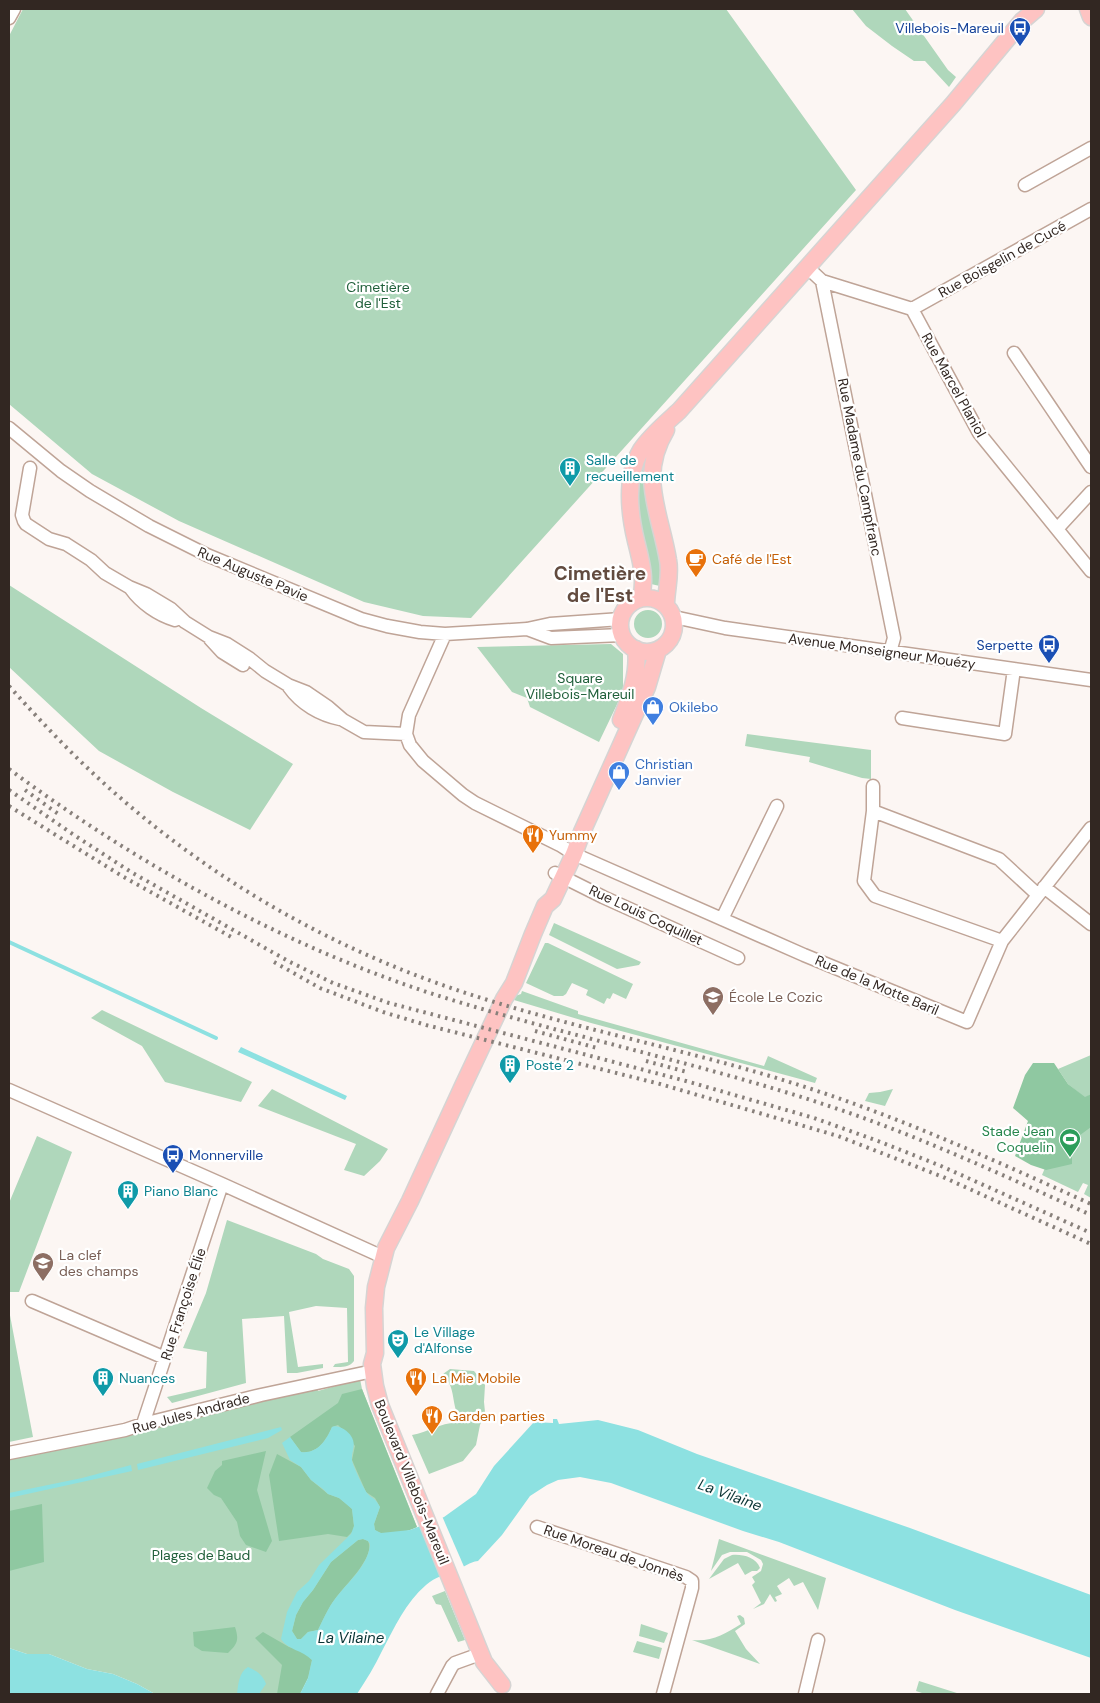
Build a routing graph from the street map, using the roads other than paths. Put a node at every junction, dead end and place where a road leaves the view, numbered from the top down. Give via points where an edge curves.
1 (14, 9) edge
2 (1088, 9) edge
3 (1033, 11) edge
4 (1091, 16) edge
5 (9, 18) edge
6 (1091, 148) edge
7 (1025, 185) dead end
8 (1091, 209) edge
9 (807, 267) junction
10 (822, 281) junction
11 (912, 309) junction
12 (1014, 353) dead end
13 (679, 411) junction
14 (9, 428) edge
15 (1091, 467) edge
16 (30, 468) dead end
17 (1091, 492) edge
18 (1057, 529) junction
19 (1091, 571) edge
20 (641, 598) junction
21 (670, 612) junction
22 (622, 627) junction
23 (445, 634) junction
24 (636, 650) junction
25 (658, 650) junction
26 (890, 652) junction
27 (1014, 670) junction
28 (1091, 680) edge
29 (902, 718) dead end
30 (406, 734) junction
31 (873, 786) dead end
32 (777, 806) dead end
33 (873, 811) junction
34 (1091, 828) edge
35 (570, 851) junction
36 (559, 875) junction
37 (1041, 891) junction
38 (722, 919) junction
39 (1091, 924) edge
40 (1002, 941) junction
41 (738, 958) dead end
42 (9, 1090) edge
43 (222, 1184) junction
44 (382, 1257) junction
45 (32, 1301) dead end
46 (375, 1353) junction
47 (165, 1358) junction
48 (372, 1371) junction
49 (142, 1424) junction
50 (9, 1453) edge
51 (430, 1521) junction
52 (537, 1526) dead end
53 (454, 1578) junction
54 (818, 1640) dead end
55 (480, 1654) junction
56 (504, 1690) edge
57 (437, 1694) edge
58 (663, 1694) edge
59 (805, 1694) edge

1 - 5 street
2 - 4 main road
3 - 9 main road
6 - 7 street
8 - 11 street, Rue Boisgelin de Cucé
9 - 10 street
9 - 13 main road
10 - 11 street
10 - 26 street, Rue Madame du Campfranc via 894,638
11 - 18 street, Rue Marcel Planiol via 979,433
12 - 15 street
13 - 20 main road via 652,436 633,468 630,512 643,575
13 - 21 main road via 660,440 652,467 653,490 669,561
14 - 23 street, Rue Auguste Pavie via 90,491 200,551 361,619
16 - 30 street via 22,518 61,552 146,594 185,622 227,644 288,685 306,692 364,732
17 - 18 street
18 - 19 street, Rue Marcel Planiol
20 - 21 main road via 655,599
20 - 22 main road via 625,610
21 - 25 main road via 675,625 670,640
21 - 26 street, Avenue Monseigneur Mouézy via 725,628
22 - 23 street, Rue Auguste Pavie via 550,624 527,630
22 - 24 main road via 626,641
23 - 30 street via 409,715
24 - 25 main road
24 - 35 main road via 635,675 619,729 572,828
25 - 35 main road via 647,688 582,832
26 - 27 street, Avenue Monseigneur Mouézy
27 - 28 street, Avenue Monseigneur Mouézy
27 - 29 street via 1005,734
30 - 35 street, Rue de la Motte Baril via 416,753 463,795
31 - 33 street
32 - 38 street
33 - 37 street via 998,860
33 - 40 street via 864,882 875,896
34 - 37 street, Rue de la Motte Baril
35 - 36 main road
35 - 38 street, Rue de la Motte Baril
36 - 41 street, Rue Louis Coquillet
36 - 44 main road via 553,899 545,906 514,983
37 - 39 street
37 - 40 street, Rue de la Motte Baril
38 - 40 street, Rue de la Motte Baril via 967,1022
42 - 43 street
43 - 44 street
43 - 47 street, Rue Françoise Élie
44 - 46 main road via 376,1287
45 - 47 street
46 - 48 main road, Boulevard Villebois-Mareuil
46 - 51 main road, Boulevard Villebois-Mareuil via 391,1416
47 - 49 street, Rue Françoise Élie
48 - 49 street, Rue Jules Andrade
48 - 51 main road, Boulevard Villebois-Mareuil via 385,1418
49 - 50 street, Rue Jules Andrade
51 - 53 main road, Boulevard Villebois-Mareuil
52 - 58 street, Rue Moreau de Jonnès via 692,1580
53 - 55 main road, Boulevard Villebois-Mareuil
53 - 56 main road, Boulevard Villebois-Mareuil via 498,1670
54 - 59 street
55 - 56 main road, Boulevard Villebois-Mareuil
55 - 57 street via 455,1663

